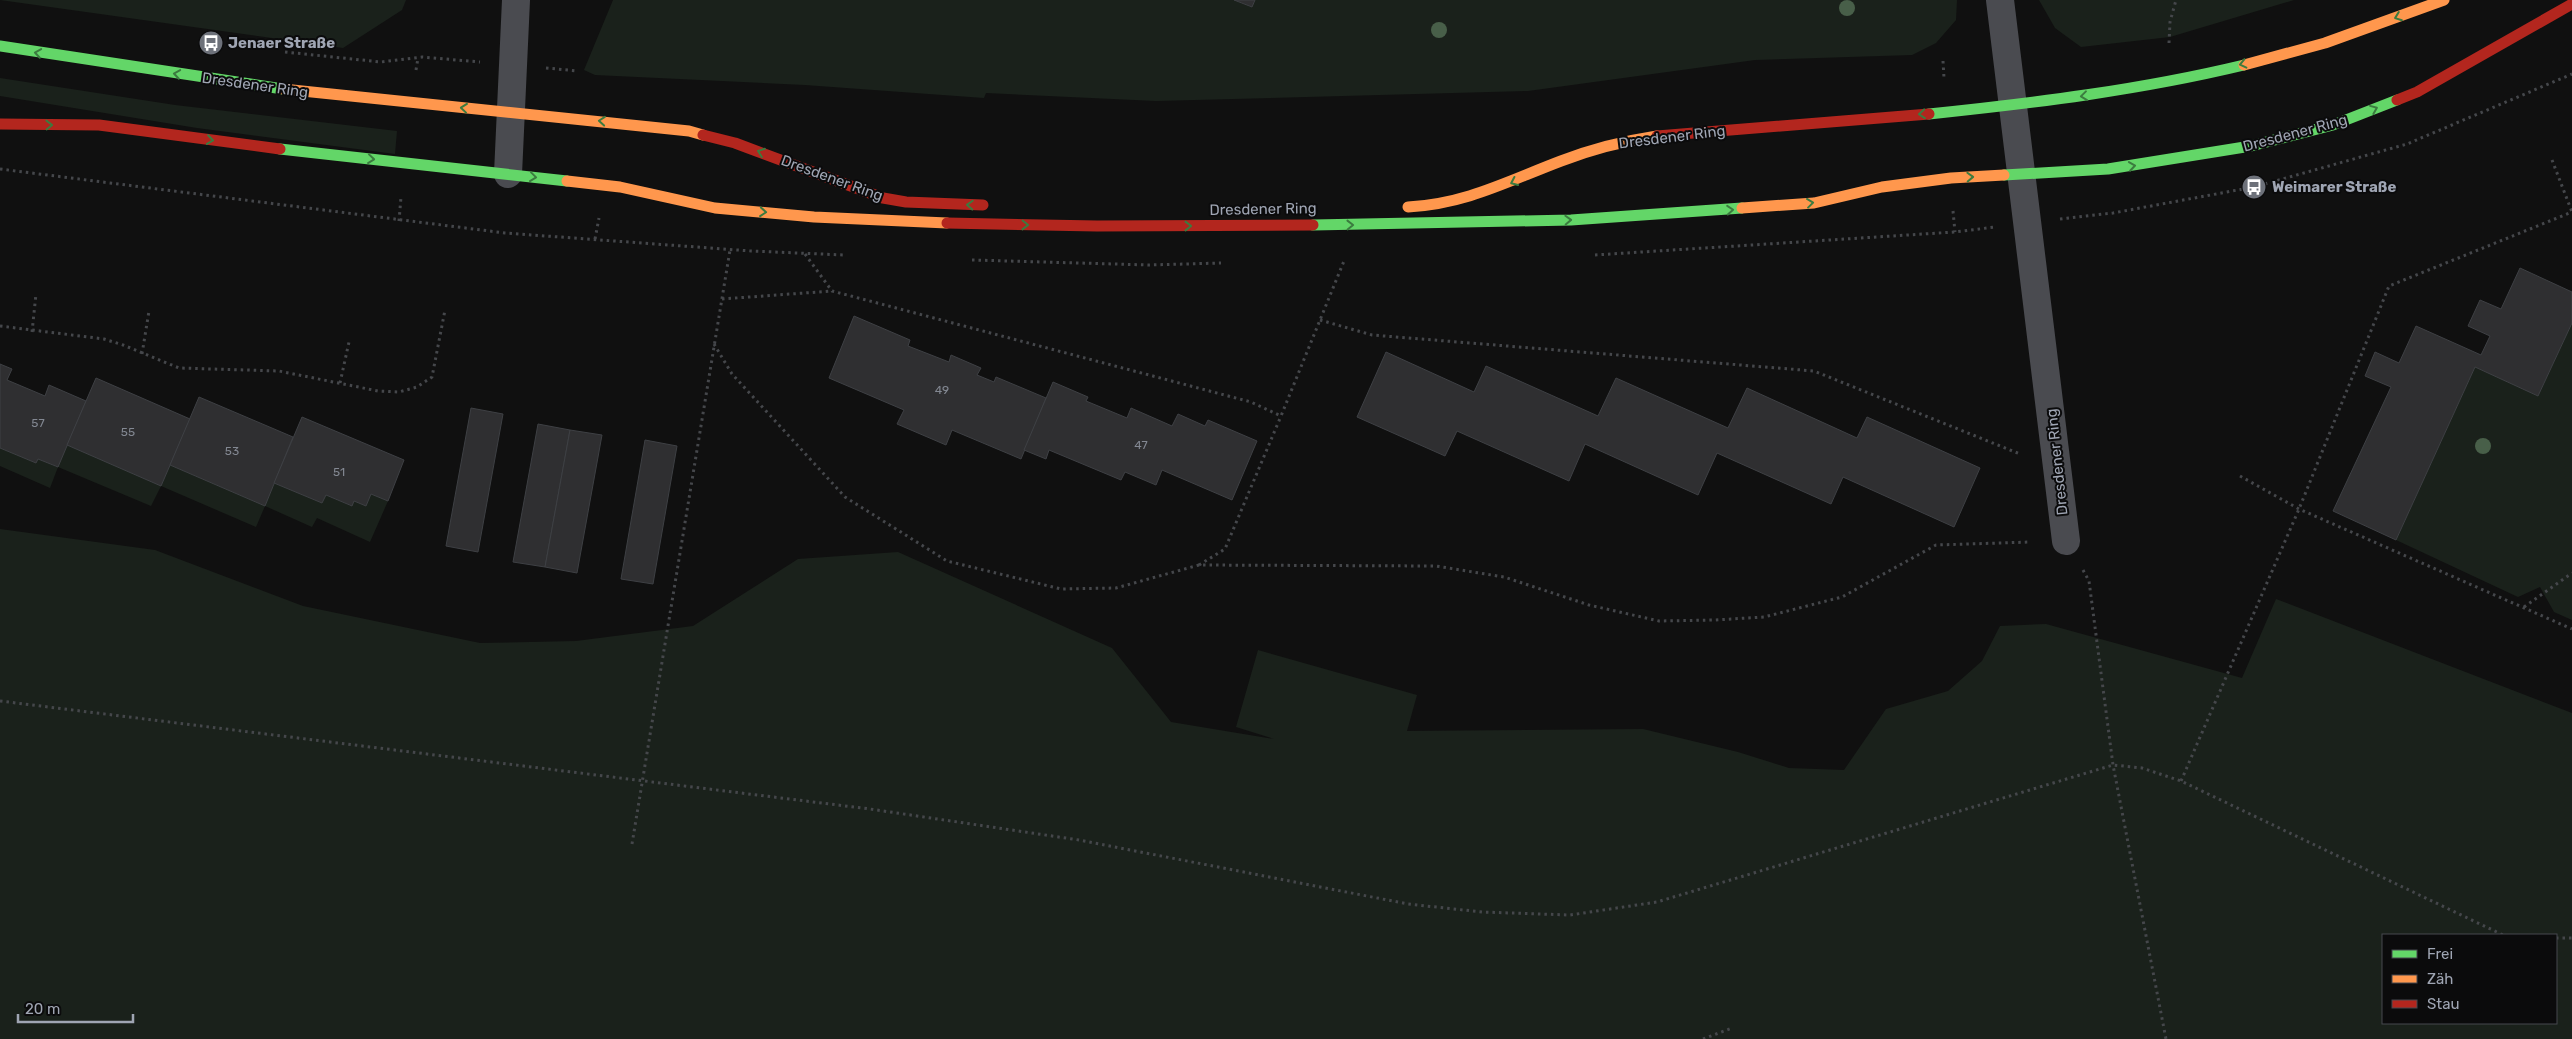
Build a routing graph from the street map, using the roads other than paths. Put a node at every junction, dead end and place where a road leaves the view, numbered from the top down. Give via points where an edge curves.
1 (516, 0) edge
2 (2000, 0) edge
3 (2444, 0) edge
4 (2572, 4) edge
5 (0, 46) edge
6 (2014, 105) junction
7 (512, 112) junction
8 (0, 124) edge
9 (508, 174) junction
10 (2022, 175) junction
11 (999, 206) dead end
12 (1396, 207) dead end
13 (2066, 541) road end

1 - 7 street
2 - 6 street
3 -> 6 street, Dresdener Ring via 2341,37 2246,64 2100,94
10 -> 4 street, Dresdener Ring via 2108,170 2179,159 2251,146 2333,125 2417,92
7 -> 5 street, Dresdener Ring via 302,91
6 - 10 street, Dresdener Ring
6 -> 12 street, Dresdener Ring via 1821,124 1662,135 1606,145 1467,200 1431,207
7 - 9 street
11 -> 7 street, Dresdener Ring via 883,198 735,143 689,131
8 -> 9 street, Dresdener Ring via 99,124 300,152
9 -> 10 street, Dresdener Ring via 620,187 667,199 731,209 906,222 1097,226 1571,220 1805,204 1882,187 1951,178
10 - 13 street, Dresdener Ring

